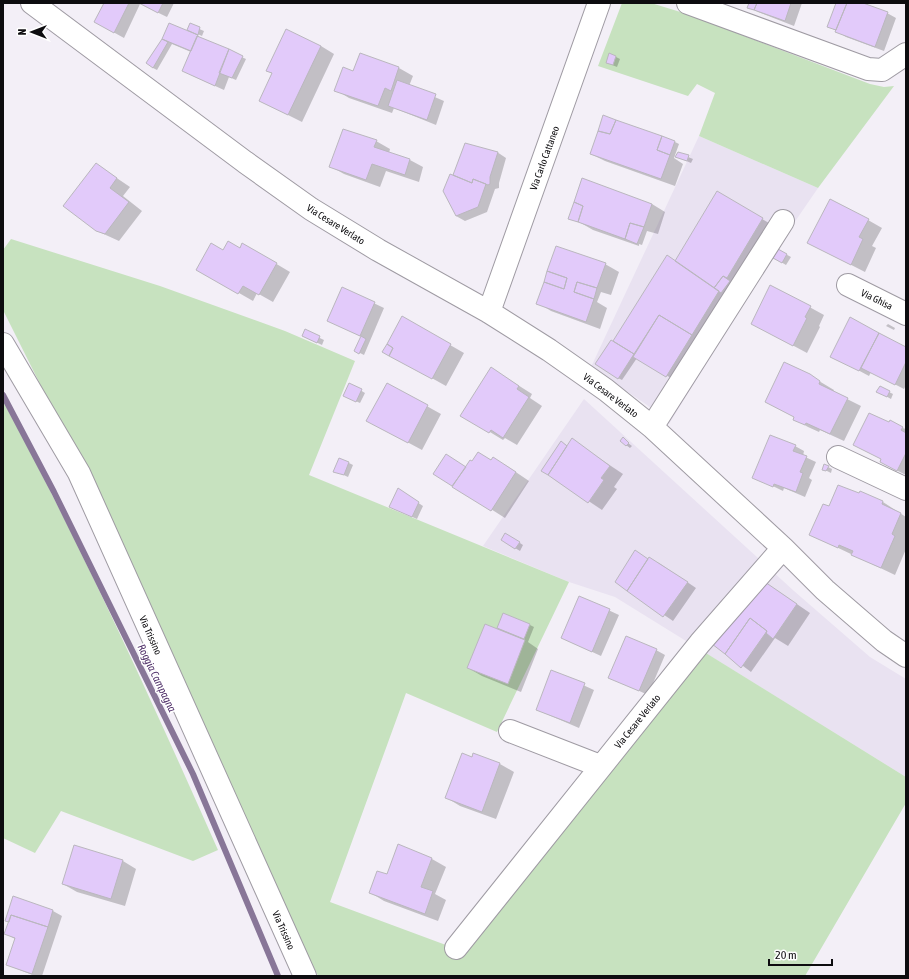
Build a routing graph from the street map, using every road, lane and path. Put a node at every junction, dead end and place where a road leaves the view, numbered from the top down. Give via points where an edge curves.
1 (32, 3) edge
2 (599, 3) edge
3 (688, 3) edge
4 (906, 54) edge
5 (783, 221) dead end
6 (848, 285) dead end
7 (489, 312) junction
8 (906, 314) edge
9 (3, 344) edge
10 (652, 427) junction
11 (838, 457) dead end
12 (906, 489) edge
13 (783, 548) junction
14 (906, 656) edge
15 (510, 731) dead end
16 (600, 766) junction
17 (456, 948) dead end
18 (305, 976) edge

1 - 7 street, Via Cesare Verlato via 245,162 311,208 378,250
2 - 7 street, Via Carlo Cattaneo
3 - 4 street via 868,69 882,70
5 - 10 street
6 - 8 street, Via Ghisa
7 - 10 street, Via Cesare Verlato via 600,386
9 - 18 street, Via Trissino via 79,473
10 - 13 street, Via Cesare Verlato
11 - 12 street
13 - 14 street, Via Cesare Verlato via 825,590 884,641
13 - 16 street, Via Cesare Verlato via 700,643
15 - 16 street
16 - 17 street, Via Cesare Verlato

